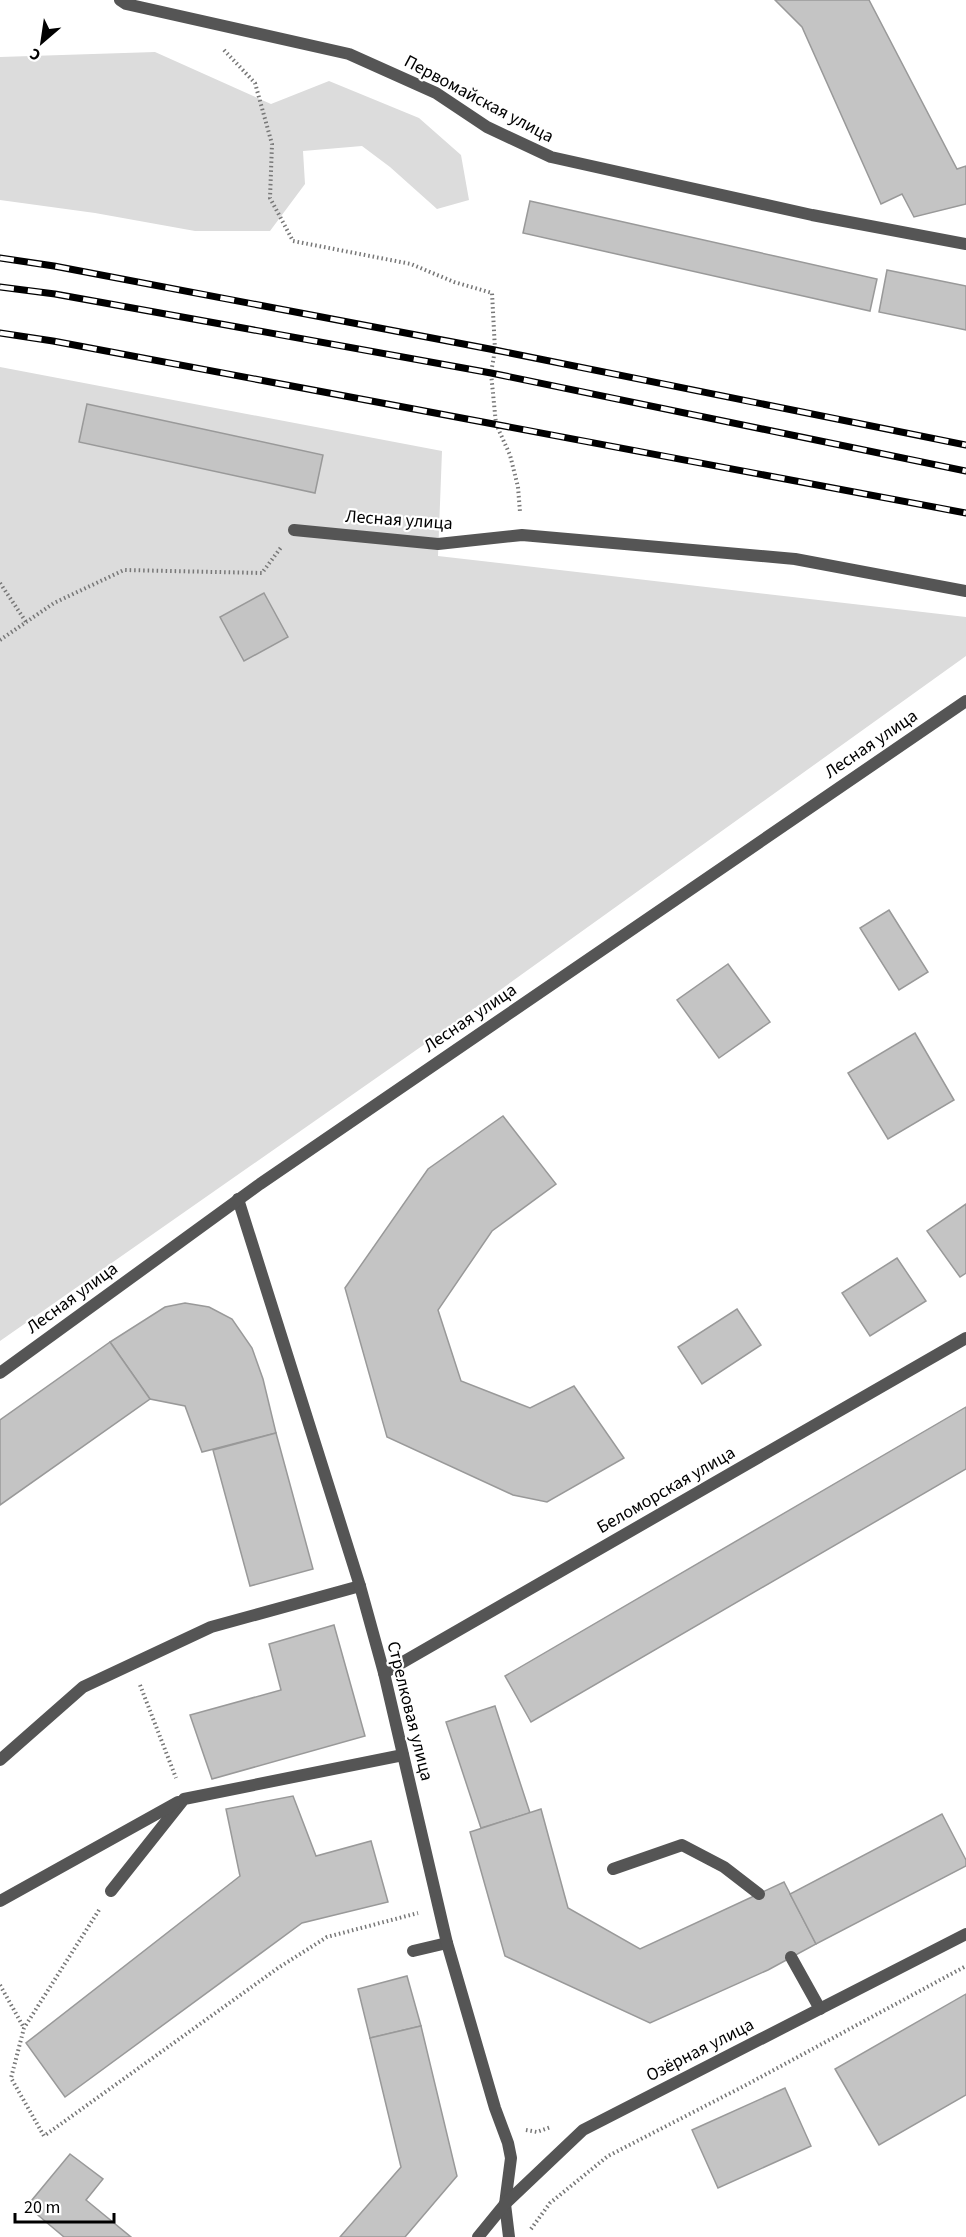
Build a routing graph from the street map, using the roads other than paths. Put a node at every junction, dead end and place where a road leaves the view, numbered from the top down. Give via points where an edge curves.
1 (120, 0) edge
2 (966, 244) edge
3 (294, 530) road end
4 (966, 591) edge
5 (966, 701) edge
6 (238, 1199) junction
7 (966, 1338) edge
8 (0, 1373) edge
9 (360, 1586) junction
10 (384, 1673) junction
11 (403, 1755) junction
12 (0, 1760) edge
13 (184, 1799) junction
14 (613, 1869) dead end
15 (111, 1891) road end
16 (759, 1894) dead end
17 (0, 1901) edge
18 (966, 1934) edge
19 (447, 1943) junction
20 (413, 1951) dead end
21 (791, 1958) dead end
22 (820, 2009) junction
23 (505, 2204) junction
24 (478, 2237) edge
25 (509, 2237) edge

1 - 2 street, Первомайская улица via 349,54 436,93 487,126 551,158
3 - 4 street, Лесная улица via 438,544 522,536 795,560
5 - 6 street, Лесная улица
6 - 8 street, Лесная улица
6 - 9 street, Стрелковая улица
7 - 10 street, Беломорская улица
9 - 10 street, Стрелковая улица
9 - 12 street via 211,1627 83,1687
10 - 11 street, Стрелковая улица
11 - 13 street
11 - 19 street, Стрелковая улица
13 - 15 street
13 - 17 street
14 - 16 street via 682,1845 724,1867
18 - 22 street, Озёрная улица
19 - 20 street
19 - 23 street, Стрелковая улица via 508,2143 511,2158
21 - 22 street
22 - 23 street, Озёрная улица via 583,2130
23 - 24 street, Озёрная улица
23 - 25 street, Стрелковая улица

